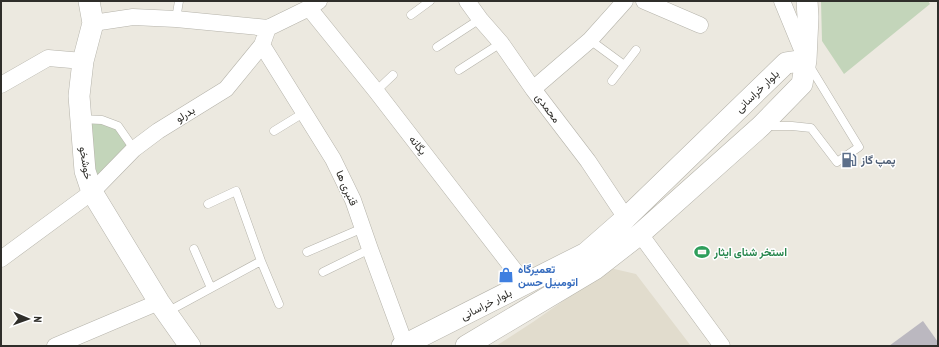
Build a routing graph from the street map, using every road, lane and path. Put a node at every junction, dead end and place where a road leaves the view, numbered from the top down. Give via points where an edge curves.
1 (89, 1) edge
2 (179, 1) edge
3 (430, 1) edge
4 (467, 1) edge
5 (625, 1) edge
6 (644, 1) edge
7 (782, 1) edge
8 (807, 1) edge
9 (314, 4) edge
10 (411, 15) dead end
11 (176, 19) junction
12 (480, 19) junction
13 (93, 23) junction
14 (700, 25) dead end
15 (268, 28) junction
16 (590, 40) junction
17 (501, 44) junction
18 (262, 45) junction
19 (437, 47) dead end
20 (636, 50) dead end
21 (806, 60) junction
22 (83, 61) junction
23 (624, 65) junction
24 (459, 70) dead end
25 (393, 75) dead end
26 (612, 81) dead end
27 (1, 85) edge
28 (533, 89) junction
29 (376, 90) junction
30 (305, 112) junction
31 (80, 119) junction
32 (762, 126) junction
33 (274, 130) dead end
34 (134, 149) junction
35 (92, 192) junction
36 (208, 204) dead end
37 (626, 218) junction
38 (363, 228) junction
39 (640, 234) junction
40 (194, 249) dead end
41 (370, 249) junction
42 (307, 252) dead end
43 (1, 259) edge
44 (261, 261) junction
45 (323, 272) dead end
46 (525, 284) junction
47 (211, 288) junction
48 (279, 304) dead end
49 (163, 307) junction
50 (404, 345) edge
51 (55, 346) edge
52 (190, 346) edge
53 (466, 346) edge
54 (722, 346) edge

1 - 13 street, خوشخو
2 - 11 lane
3 - 10 lane
4 - 12 street, محمدی
5 - 16 street
6 - 14 street
7 - 21 street
8 - 21 street
9 - 15 street
9 - 29 street, یگانه
11 - 13 street via 133,17
11 - 15 street
12 - 17 street, محمدی
12 - 19 lane
13 - 22 street, خوشخو
15 - 18 street, بدرلو
16 - 23 lane
16 - 28 street
17 - 24 lane
17 - 28 street, محمدی
18 - 30 street, قنبری ها
18 - 34 street, بدرلو via 226,89
20 - 23 lane
21 - 32 street via 802,84
21 - 32 lane via 859,147 837,162 811,128
21 - 37 street, بلوار خراسانی via 786,63
22 - 27 street via 48,58
22 - 31 street, خوشخو via 79,96
23 - 26 lane
25 - 29 lane
28 - 37 street, محمدی via 588,161
29 - 46 street, یگانه
30 - 33 lane
30 - 38 street, قنبری ها via 333,159
31 - 34 lane via 102,120 118,126
31 - 35 street, خوشخو via 85,171
32 - 39 street
34 - 35 street, بدرلو
35 - 43 street, بدرلو
35 - 49 street, خوشخو
36 - 44 lane via 236,191
37 - 39 street
37 - 46 street, بلوار خراسانی via 586,253
38 - 41 street, قنبری ها
38 - 42 lane
39 - 53 street via 588,273
39 - 54 street
40 - 47 lane
41 - 45 lane
41 - 50 street, قنبری ها
44 - 47 lane
44 - 48 lane
46 - 50 street, بلوار خراسانی
47 - 49 lane
49 - 51 street
49 - 52 street, خوشخو

